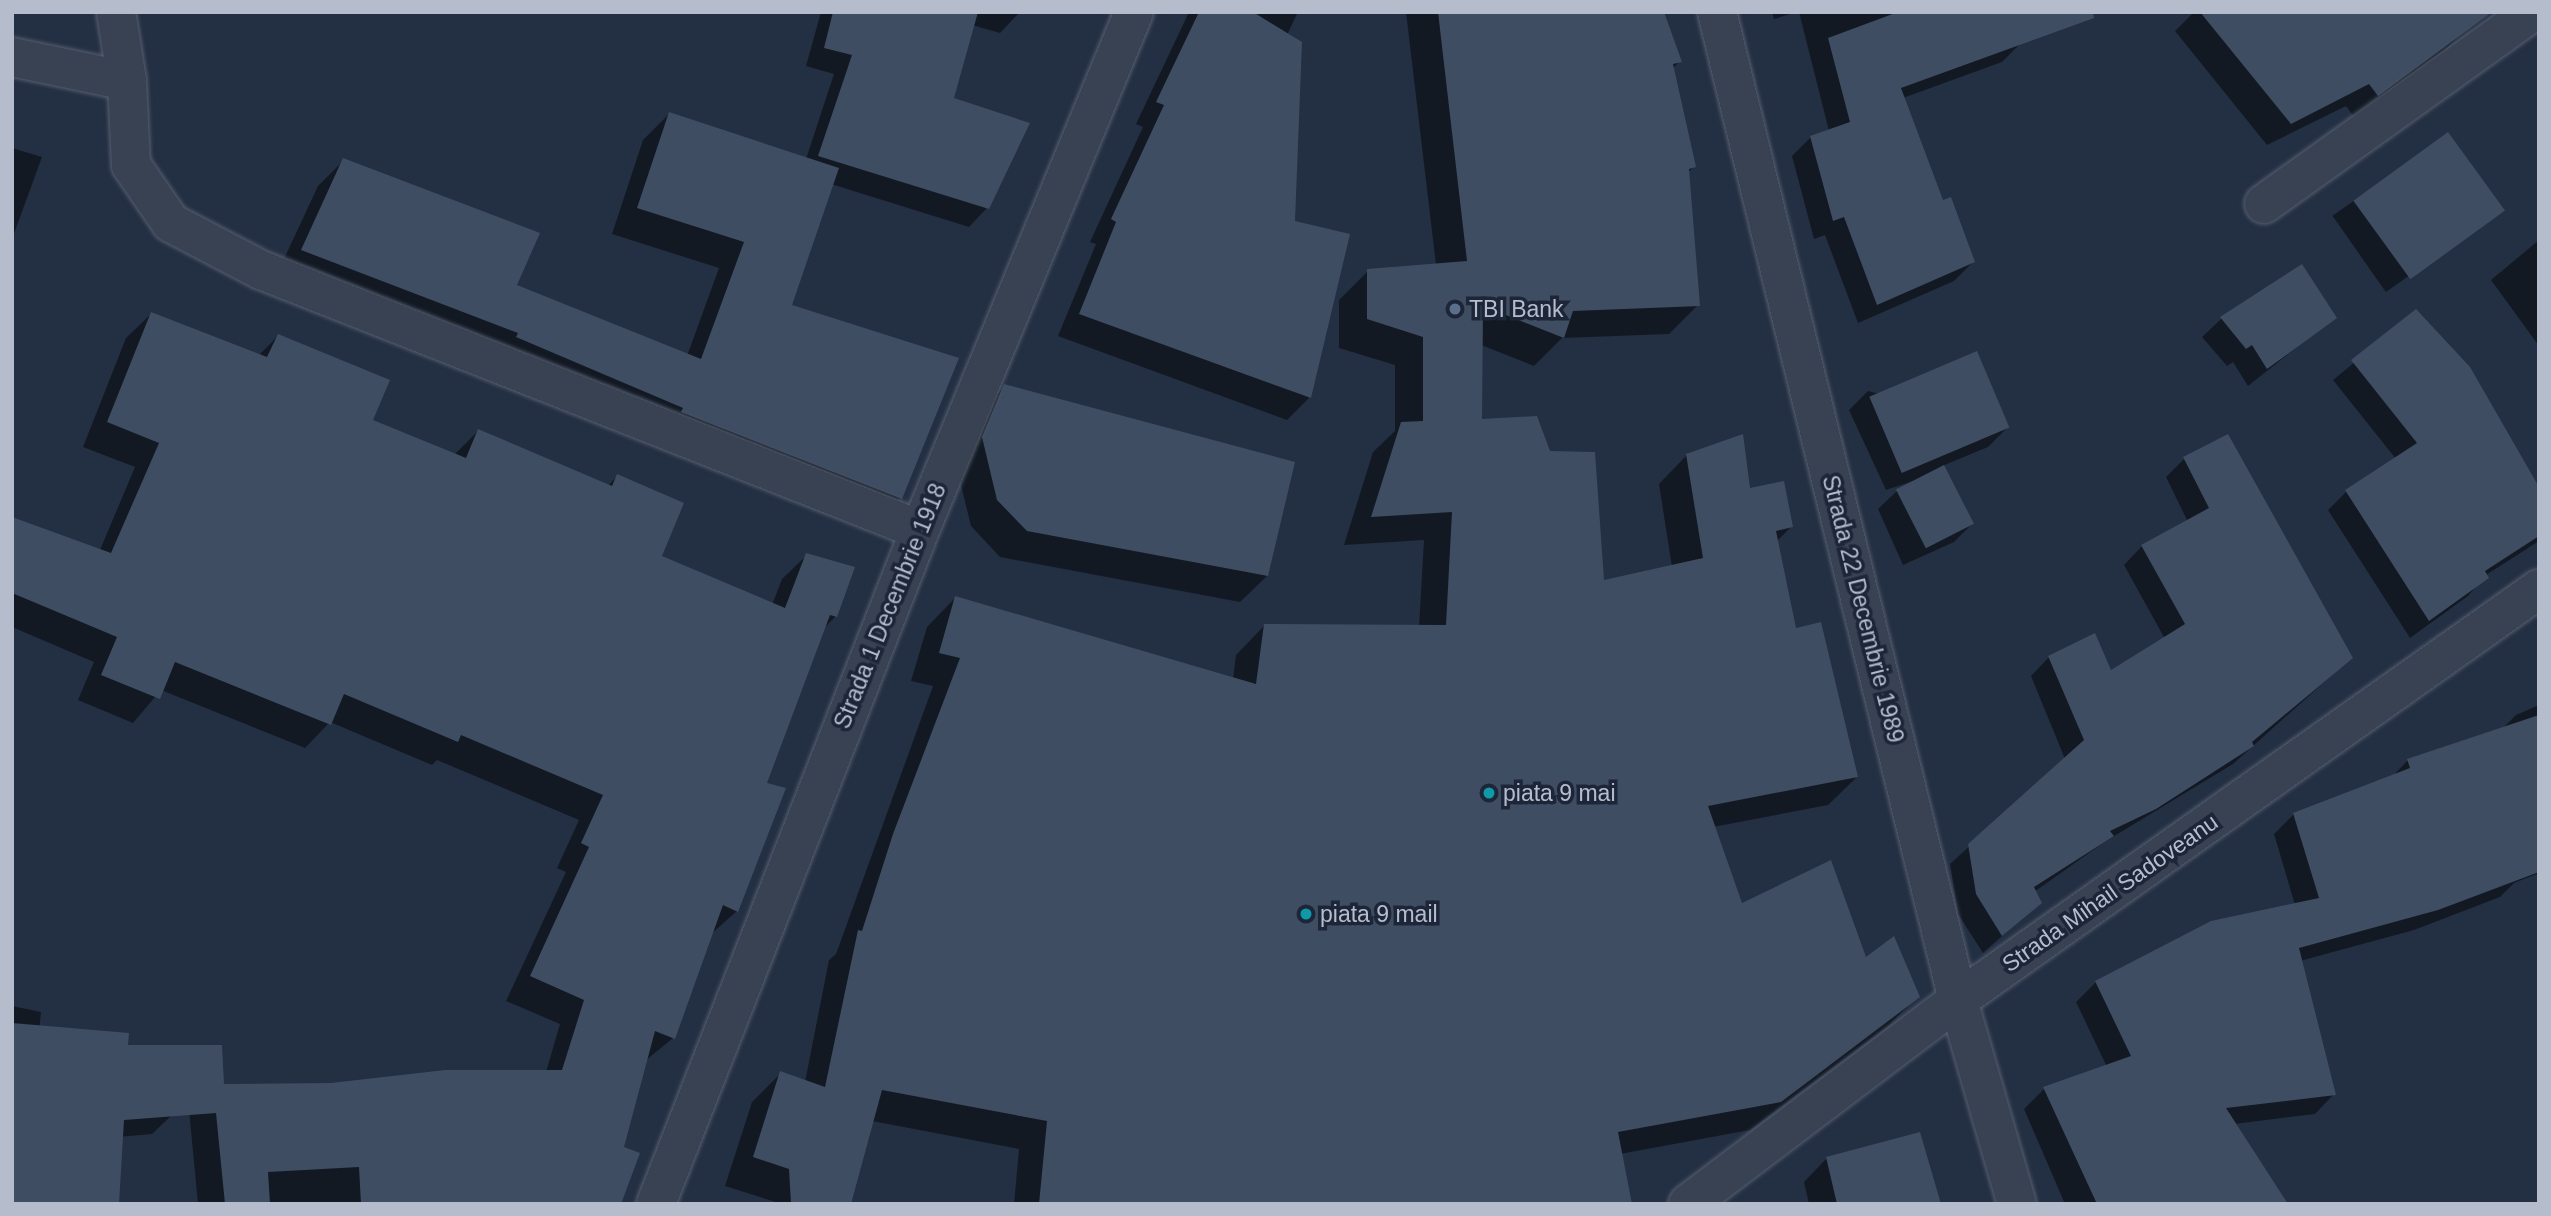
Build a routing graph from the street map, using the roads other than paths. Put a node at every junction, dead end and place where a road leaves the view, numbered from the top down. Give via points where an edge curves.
1 (116, 12) edge
2 (1134, 12) edge
3 (1717, 12) edge
4 (2532, 12) edge
5 (12, 57) edge
6 (127, 81) junction
7 (2264, 204) dead end
8 (920, 530) junction
9 (2539, 589) edge
10 (1958, 1000) junction
11 (656, 1204) edge
12 (1688, 1204) edge
13 (2017, 1204) edge

1 - 6 street
2 - 8 street, Strada 1 Decembrie 1918
3 - 10 street, Strada 22 Decembrie 1989
4 - 7 street
5 - 6 street
6 - 8 street via 131,165 171,223 261,270
8 - 11 street, Strada 1 Decembrie 1918
9 - 10 street, Strada Mihail Sadoveanu
10 - 12 street, Strada Mihail Sadoveanu
10 - 13 street, Strada 22 Decembrie 1989

